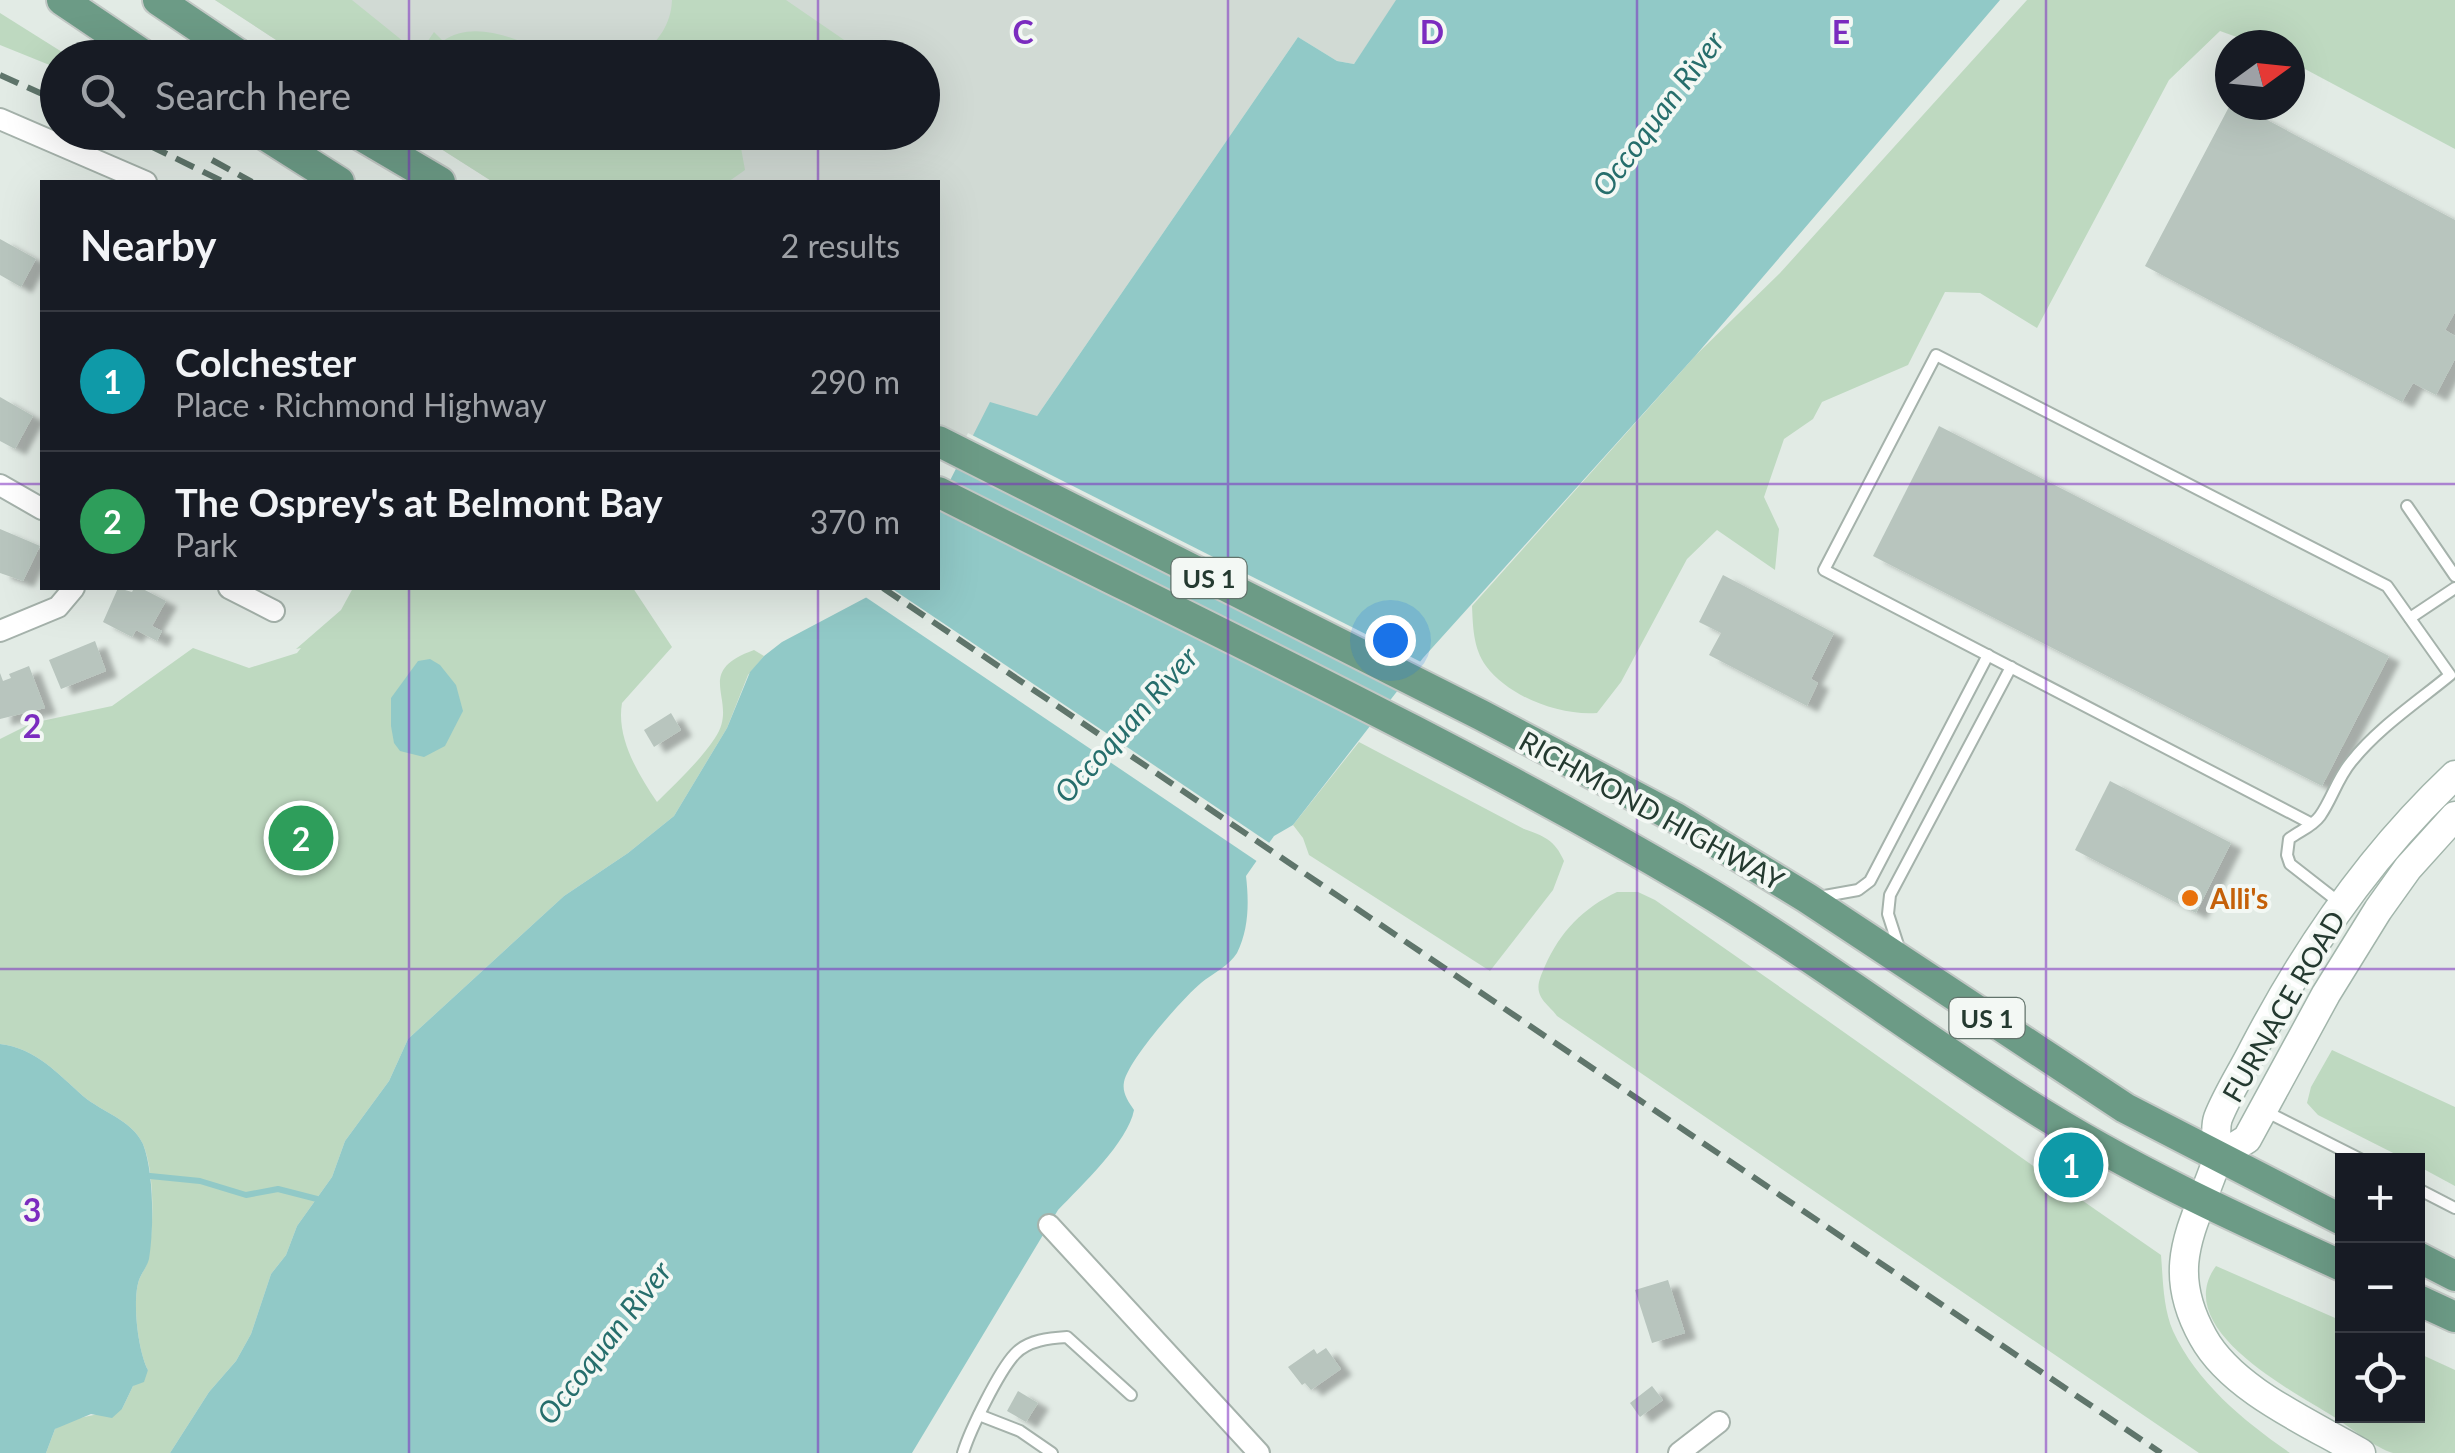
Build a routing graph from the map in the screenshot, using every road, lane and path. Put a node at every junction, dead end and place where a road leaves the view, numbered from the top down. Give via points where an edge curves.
1 (62, 0) edge
2 (158, 0) edge
3 (97, 10) edge
4 (129, 40) edge
5 (217, 40) edge
6 (0, 119) edge
7 (40, 136) edge
8 (72, 150) edge
9 (288, 150) edge
10 (386, 150) edge
11 (141, 180) edge
12 (336, 180) edge
13 (437, 180) edge
14 (940, 442) edge
15 (0, 485) edge
16 (940, 493) edge
17 (2407, 506) dead end
18 (40, 509) edge
19 (2455, 576) edge
20 (2455, 588) edge
21 (72, 590) edge
22 (232, 590) edge
23 (274, 610) dead end
24 (2410, 618) junction
25 (0, 631) edge
26 (1988, 655) junction
27 (2011, 667) junction
28 (2455, 776) edge
29 (2455, 816) edge
30 (2312, 824) junction
31 (1807, 898) junction
32 (2341, 903) junction
33 (1906, 963) junction
34 (2262, 1110) junction
35 (2348, 1153) edge
36 (2218, 1157) junction
37 (2425, 1193) edge
38 (2201, 1202) junction
39 (2455, 1208) edge
40 (2335, 1216) edge
41 (1049, 1225) dead end
42 (2425, 1261) edge
43 (2335, 1263) edge
44 (2455, 1276) edge
45 (2425, 1303) edge
46 (2455, 1317) edge
47 (1132, 1394) dead end
48 (979, 1415) junction
49 (1720, 1422) dead end
50 (963, 1453) edge
51 (1052, 1453) edge
52 (1259, 1453) edge
53 (1679, 1453) edge
54 (2361, 1453) edge

1 - 3 main road
2 - 5 main road
3 - 4 main road
6 - 7 street
8 - 11 street
9 - 12 main road
10 - 13 main road
14 - 31 main road, RICHMOND HIGHWAY / US 1 via 1662,810
15 - 18 street
16 - 38 main road, RICHMOND HIGHWAY / US 1 via 1613,837 1770,929 2024,1103
17 - 19 lane
20 - 24 lane
21 - 25 street via 58,607
22 - 23 street
24 - 26 lane via 2387,586 1936,355 1824,570
24 - 30 lane via 2450,675 2348,765
26 - 27 lane
26 - 31 lane via 1870,880 1844,894
27 - 30 lane
27 - 33 lane via 1890,895 1889,921
28 - 32 main road, FURNACE ROAD
29 - 34 main road, FURNACE ROAD via 2378,910
30 - 32 lane via 2289,840 2290,864
31 - 33 main road, RICHMOND HIGHWAY / US 1
32 - 36 main road, FURNACE ROAD via 2281,996 2216,1122
33 - 36 main road, RICHMOND HIGHWAY / US 1 via 2082,1082
34 - 35 lane
34 - 36 main road, FURNACE ROAD via 2247,1139
36 - 38 main road, FURNACE ROAD
36 - 40 main road, RICHMOND HIGHWAY / US 1
37 - 39 lane
38 - 43 main road, RICHMOND HIGHWAY / US 1
38 - 54 main road, FURNACE ROAD via 2184,1266 2194,1318 2208,1346 2240,1380
41 - 52 street
42 - 44 main road
45 - 46 main road
47 - 48 lane via 1067,1336 1042,1339 1016,1352
48 - 50 lane
48 - 51 lane
49 - 53 street

